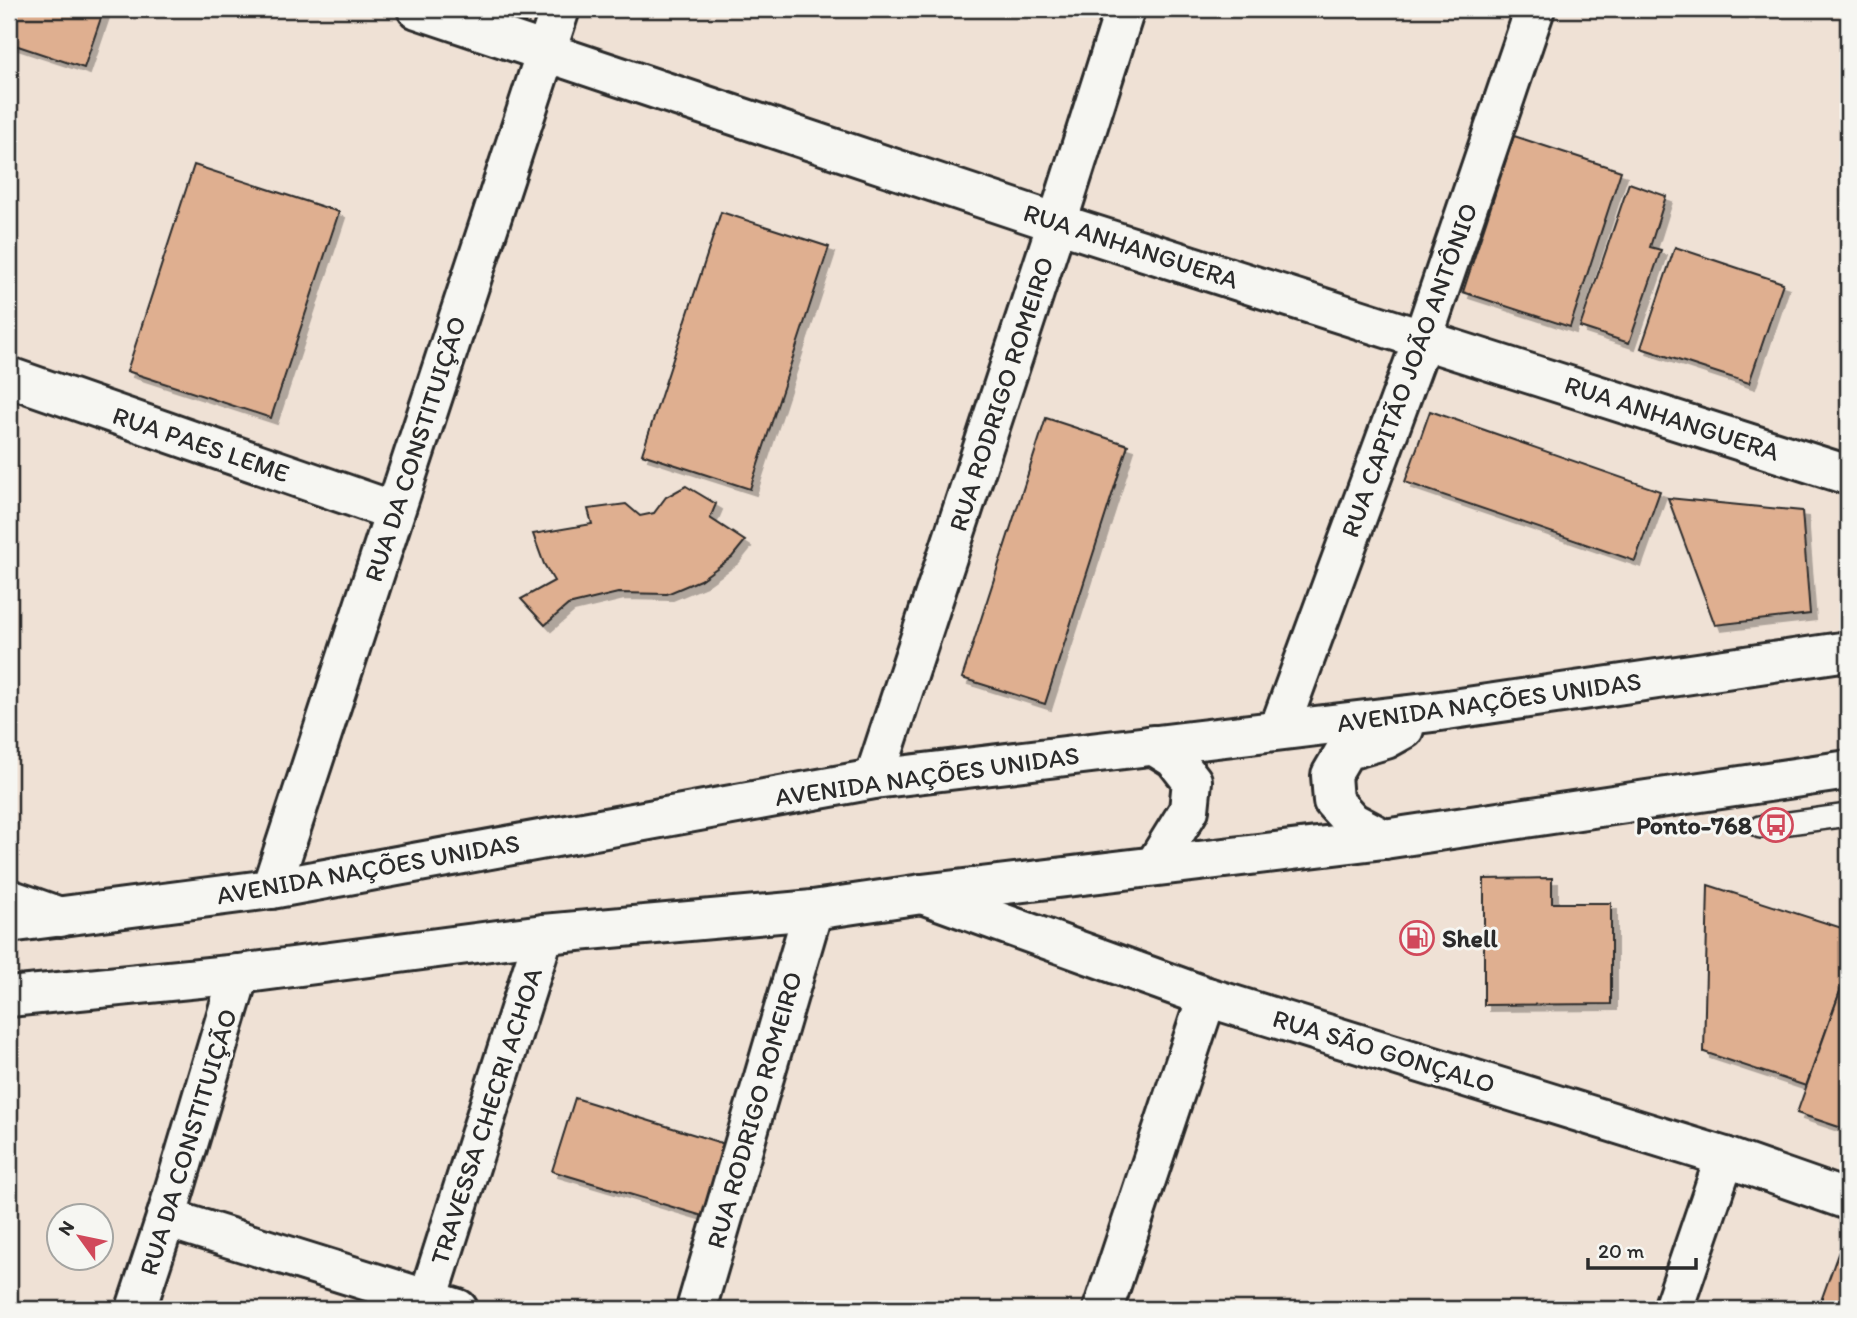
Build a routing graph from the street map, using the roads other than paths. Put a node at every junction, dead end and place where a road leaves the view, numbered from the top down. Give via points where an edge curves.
1 (417, 9) edge
2 (560, 9) edge
3 (1125, 9) edge
4 (1535, 9) edge
5 (546, 51) junction
6 (1057, 223) junction
7 (1423, 338) junction
8 (9, 377) edge
9 (1848, 475) edge
10 (394, 512) junction
11 (1848, 651) edge
12 (1433, 712) junction
13 (1279, 729) junction
14 (1153, 745) junction
15 (1848, 771) edge
16 (874, 779) junction
17 (1848, 815) edge
18 (1760, 827) dead end
19 (1384, 839) junction
20 (1155, 865) junction
21 (271, 889) junction
22 (922, 894) junction
23 (9, 899) edge
24 (813, 910) junction
25 (60, 917) junction
26 (9, 923) edge
27 (544, 934) junction
28 (239, 974) junction
29 (9, 997) edge
30 (1207, 997) junction
31 (1724, 1157) junction
32 (1848, 1200) edge
33 (166, 1218) junction
34 (443, 1304) edge
35 (136, 1309) edge
36 (696, 1309) edge
37 (1103, 1309) edge
38 (1673, 1309) edge

1 - 5 street, RUA ANHANGUERA
2 - 5 street, RUA DA CONSTITUIÇÃO
3 - 6 street, RUA RODRIGO ROMEIRO
4 - 7 street, RUA CAPITÃO JOÃO ANTÔNIO
5 - 6 street, RUA ANHANGUERA
5 - 10 street, RUA DA CONSTITUIÇÃO
6 - 7 street, RUA ANHANGUERA
6 - 16 street, RUA RODRIGO ROMEIRO
7 - 9 street, RUA ANHANGUERA
7 - 13 street, RUA CAPITÃO JOÃO ANTÔNIO
8 - 10 street, RUA PAES LEME
10 - 21 street, RUA DA CONSTITUIÇÃO
11 - 12 street, AVENIDA NAÇÕES UNIDAS
12 - 13 street, AVENIDA NAÇÕES UNIDAS
12 - 19 street via 1386,738 1345,751 1331,775 1334,801 1352,822
13 - 14 street, AVENIDA NAÇÕES UNIDAS
14 - 16 street, AVENIDA NAÇÕES UNIDAS
14 - 20 street via 1174,758 1192,781 1189,810
15 - 19 street
16 - 21 street, AVENIDA NAÇÕES UNIDAS
17 - 18 lane
19 - 20 street
20 - 22 street
21 - 25 street, AVENIDA NAÇÕES UNIDAS
22 - 24 street
22 - 30 street, RUA SÃO GONÇALO
23 - 25 street
24 - 27 street
24 - 36 street, RUA RODRIGO ROMEIRO
25 - 26 street, AVENIDA NAÇÕES UNIDAS
27 - 28 street
27 - 34 street, TRAVESSA CHECRI ACHOA
28 - 29 street
28 - 33 street, RUA DA CONSTITUIÇÃO
30 - 31 street, RUA SÃO GONÇALO
30 - 37 street
31 - 32 street, RUA SÃO GONÇALO
31 - 38 street
33 - 34 street
33 - 35 street, RUA DA CONSTITUIÇÃO

